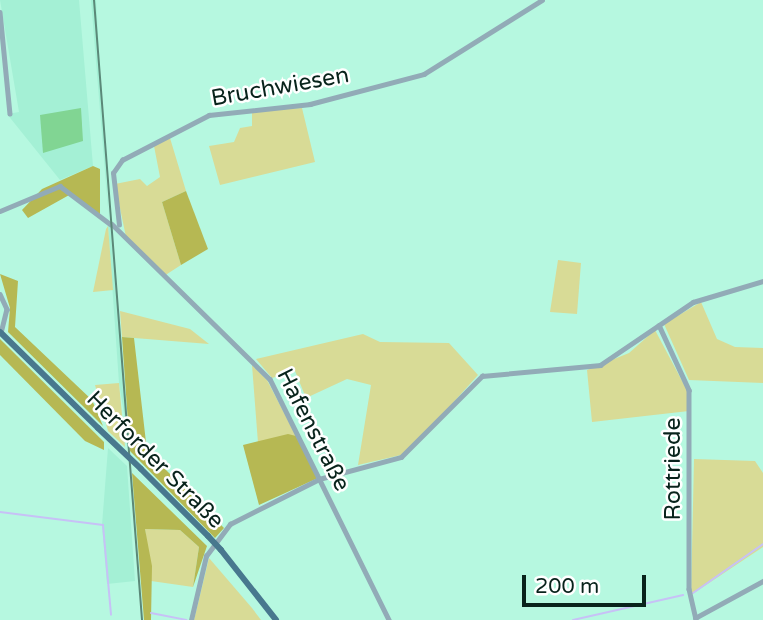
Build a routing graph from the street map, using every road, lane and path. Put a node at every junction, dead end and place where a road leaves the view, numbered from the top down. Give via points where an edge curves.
1 (541, 0) edge
2 (0, 12) edge
3 (10, 114) dead end
4 (0, 211) edge
5 (119, 225) junction
6 (763, 281) edge
7 (0, 294) edge
8 (659, 325) junction
9 (1, 332) edge
10 (319, 479) junction
11 (763, 581) edge
12 (696, 619) edge
13 (191, 620) edge
14 (276, 620) edge
15 (389, 620) edge

1 - 5 street, Bruchwiesen via 424,74 310,104 209,115 122,160 113,173
2 - 3 street
4 - 5 street via 60,186 111,224
5 - 10 street, Hafenstraße via 135,251 270,379
6 - 8 street via 702,298
7 - 9 street via 7,309
8 - 10 street via 600,365 482,376 401,457
8 - 12 street, Rottriede via 689,390 689,589
9 - 14 main road, Herforder Straße, bridge via 208,536
10 - 13 street via 230,524 206,556
10 - 15 street, Hafenstraße
11 - 12 street

